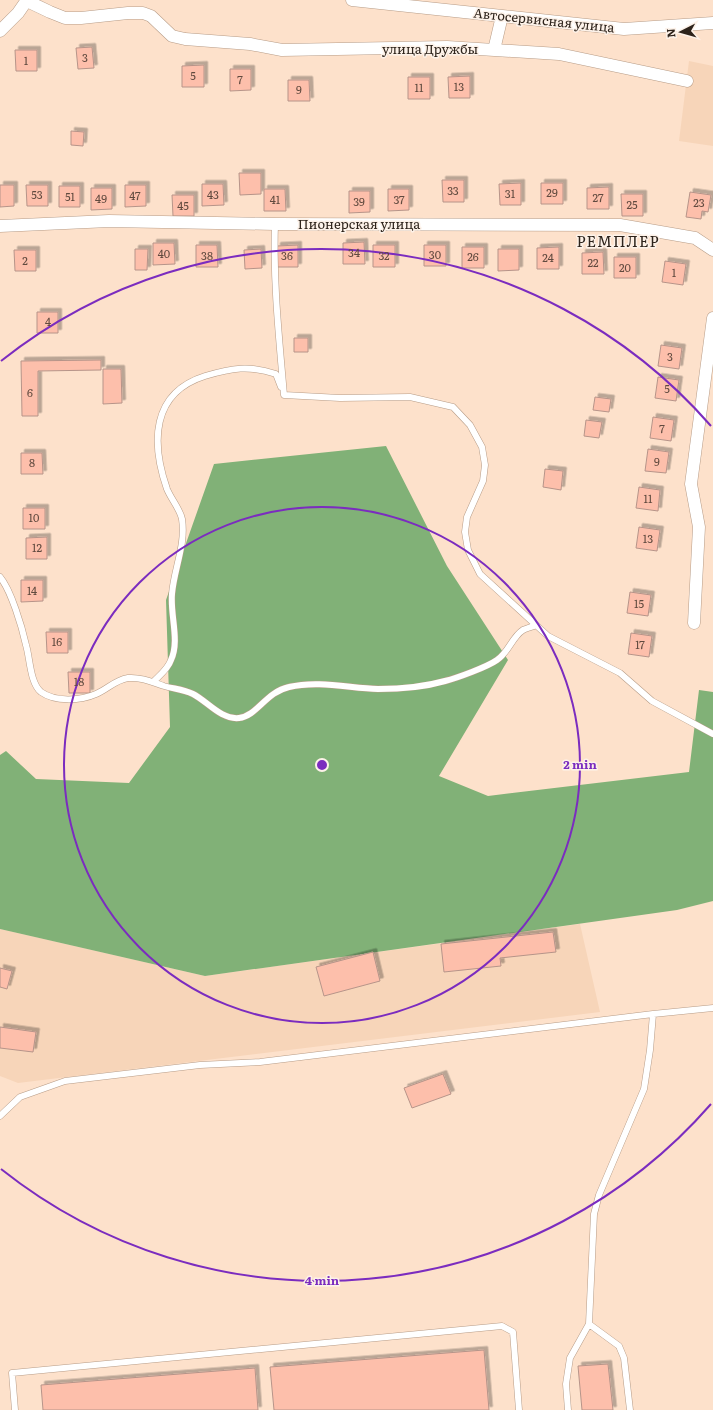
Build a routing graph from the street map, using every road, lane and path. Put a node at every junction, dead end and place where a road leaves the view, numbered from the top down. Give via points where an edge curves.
1 (27, 0) edge
2 (352, 0) edge
3 (502, 16) junction
4 (713, 23) edge
5 (0, 30) edge
6 (494, 50) junction
7 (687, 81) dead end
8 (275, 224) junction
9 (0, 226) edge
10 (713, 250) edge
11 (713, 318) edge
12 (284, 394) junction
13 (0, 577) edge
14 (694, 623) dead end
15 (536, 625) junction
16 (154, 682) junction
17 (713, 734) edge
18 (713, 1008) edge
19 (653, 1014) junction
20 (0, 1116) edge
21 (589, 1324) junction
22 (15, 1410) edge
23 (520, 1410) edge
24 (568, 1410) edge
25 (630, 1410) edge

1 - 5 street via 18,13
1 - 6 street, улица Дружбы via 65,18 143,13 151,16 172,36 282,50 447,47
2 - 3 street, Автосервисная улица
3 - 4 street, Автосервисная улица via 624,29
3 - 6 street
6 - 7 street, улица Дружбы via 558,54
8 - 9 street, Пионерская улица via 109,220
8 - 10 street, Пионерская улица via 620,225 695,238
8 - 12 lane via 276,304
11 - 14 street via 691,484 699,527
12 - 15 lane via 340,398 410,397 453,407 470,424 482,447 485,465 483,481 467,517 465,532 468,550 480,574
12 - 16 lane via 276,374 260,368 243,368 213,374 182,386 168,400 158,434 159,455 168,491 182,517 183,532 172,593 175,645 172,660
13 - 16 lane via 9,593 26,644 34,680 39,690 48,697 85,698 97,694 118,680 129,678
15 - 16 lane via 516,636 507,651 496,661 445,681 411,688 378,689 319,684 288,687 272,693 251,715 238,718 226,716 182,689
15 - 17 lane via 548,636 620,673 652,701
18 - 19 lane
19 - 20 lane via 260,1062 200,1065 65,1081 20,1097
19 - 21 lane via 644,1089 599,1195 594,1214
21 - 24 lane via 570,1358 566,1384
21 - 25 lane via 619,1346 624,1358
22 - 23 lane via 12,1372 502,1326 513,1332

